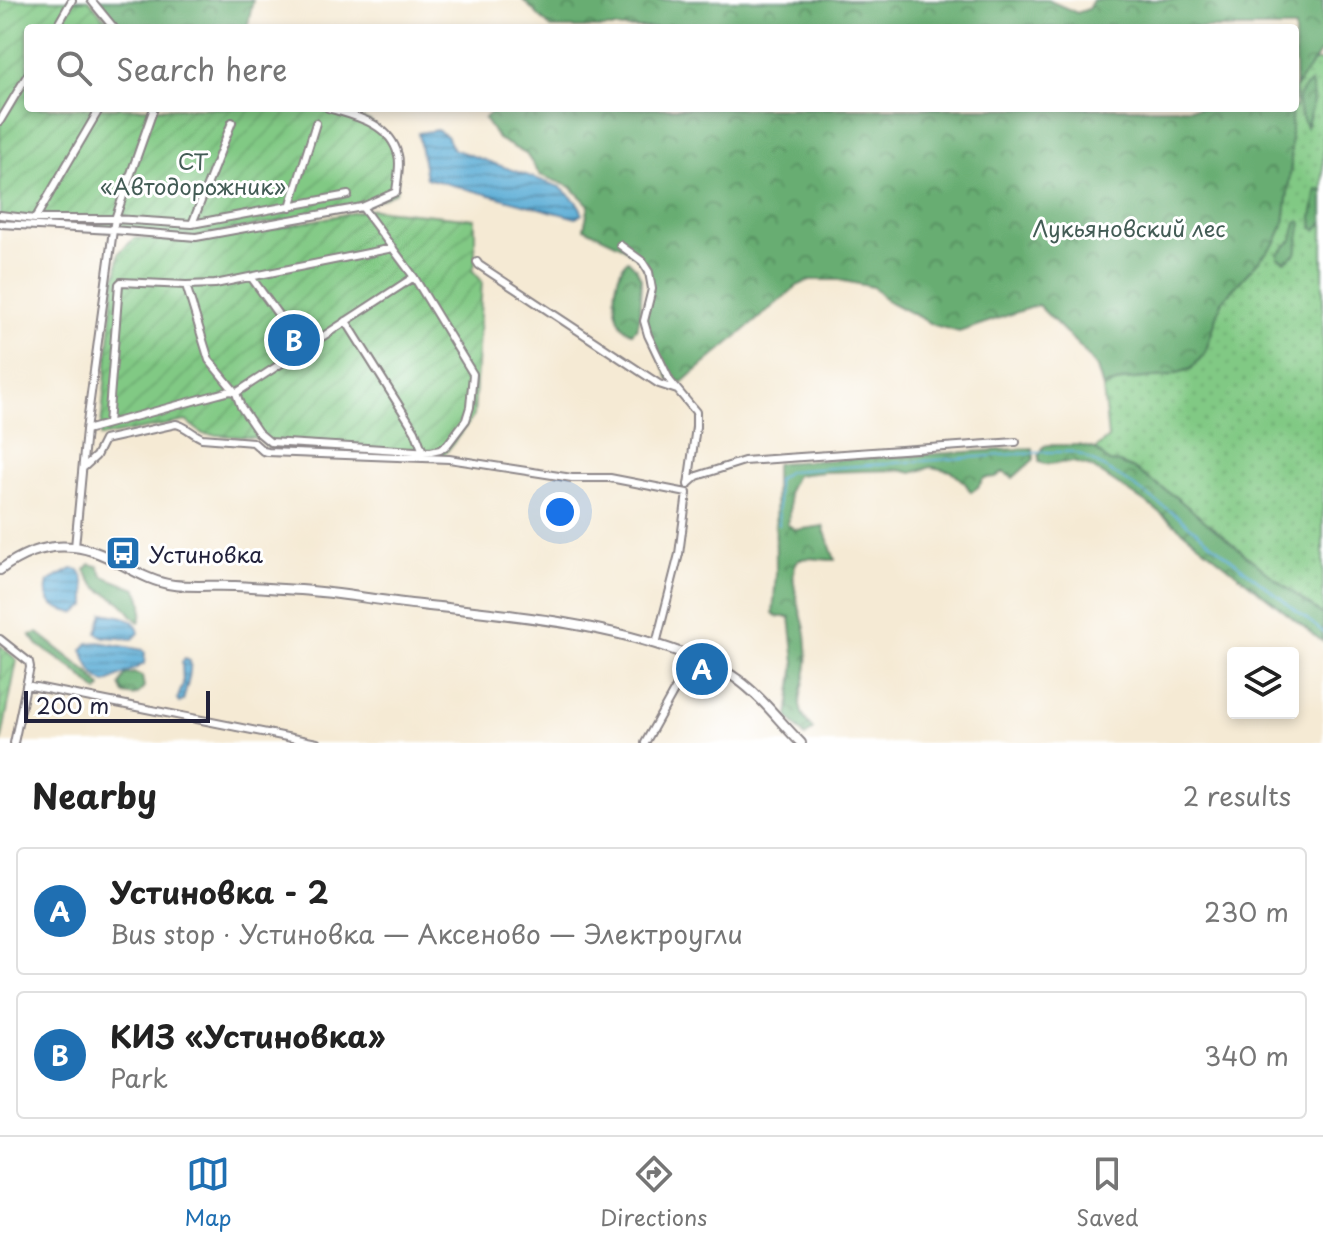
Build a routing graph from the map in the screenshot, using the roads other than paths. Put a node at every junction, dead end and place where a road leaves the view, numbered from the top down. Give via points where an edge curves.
1 (72, 0) edge
2 (91, 0) edge
3 (58, 24) edge
4 (111, 24) edge
5 (24, 81) edge
6 (98, 112) edge
7 (153, 112) edge
8 (341, 112) edge
9 (0, 121) edge
10 (232, 122) dead end
11 (316, 123) dead end
12 (348, 195) dead end
13 (290, 207) junction
14 (362, 207) junction
15 (0, 215) edge
16 (35, 219) junction
17 (115, 219) junction
18 (0, 224) edge
19 (192, 224) junction
20 (113, 230) junction
21 (620, 245) dead end
22 (393, 248) junction
23 (477, 262) dead end
24 (251, 277) junction
25 (414, 277) junction
26 (186, 285) junction
27 (346, 321) junction
28 (303, 349) junction
29 (677, 390) junction
30 (236, 393) junction
31 (108, 424) junction
32 (86, 430) junction
33 (1016, 442) dead end
34 (423, 452) junction
35 (84, 467) junction
36 (688, 484) junction
37 (687, 493) junction
38 (75, 547) junction
39 (0, 570) edge
40 (0, 639) edge
41 (656, 644) junction
42 (693, 657) junction
43 (26, 685) junction
44 (14, 743) edge
45 (317, 743) edge
46 (645, 743) edge
47 (801, 743) edge

1 - 3 street
2 - 4 street
5 - 9 street
6 - 16 street
7 - 17 street
8 - 14 street via 370,121 391,139 399,156 396,192
10 - 19 street
11 - 13 street
12 - 13 street
13 - 19 street
14 - 20 street via 196,237
14 - 22 street
15 - 16 street
16 - 17 street
17 - 19 street
17 - 20 street
18 - 20 street
20 - 32 street
21 - 29 street via 649,272 652,289 644,321
22 - 24 street
22 - 25 street
23 - 29 street via 659,384
24 - 26 street
24 - 28 street
25 - 27 street
25 - 34 street via 473,374 466,420 447,445
26 - 30 street via 209,360
26 - 31 street via 119,284
27 - 28 street
27 - 34 street
28 - 30 street
29 - 36 street via 696,412
30 - 31 street
30 - 34 street via 258,432 270,442
31 - 32 street
32 - 35 street
33 - 36 street via 744,461
35 - 37 street via 104,440 176,424 202,438 253,442 268,452 449,459
35 - 38 street
36 - 37 street
37 - 41 street via 679,554
38 - 39 main road via 38,550
38 - 41 main road via 174,585 307,590 523,616
40 - 43 street via 29,662
41 - 42 main road
42 - 46 street
42 - 47 main road via 736,678
43 - 44 street
43 - 45 street

